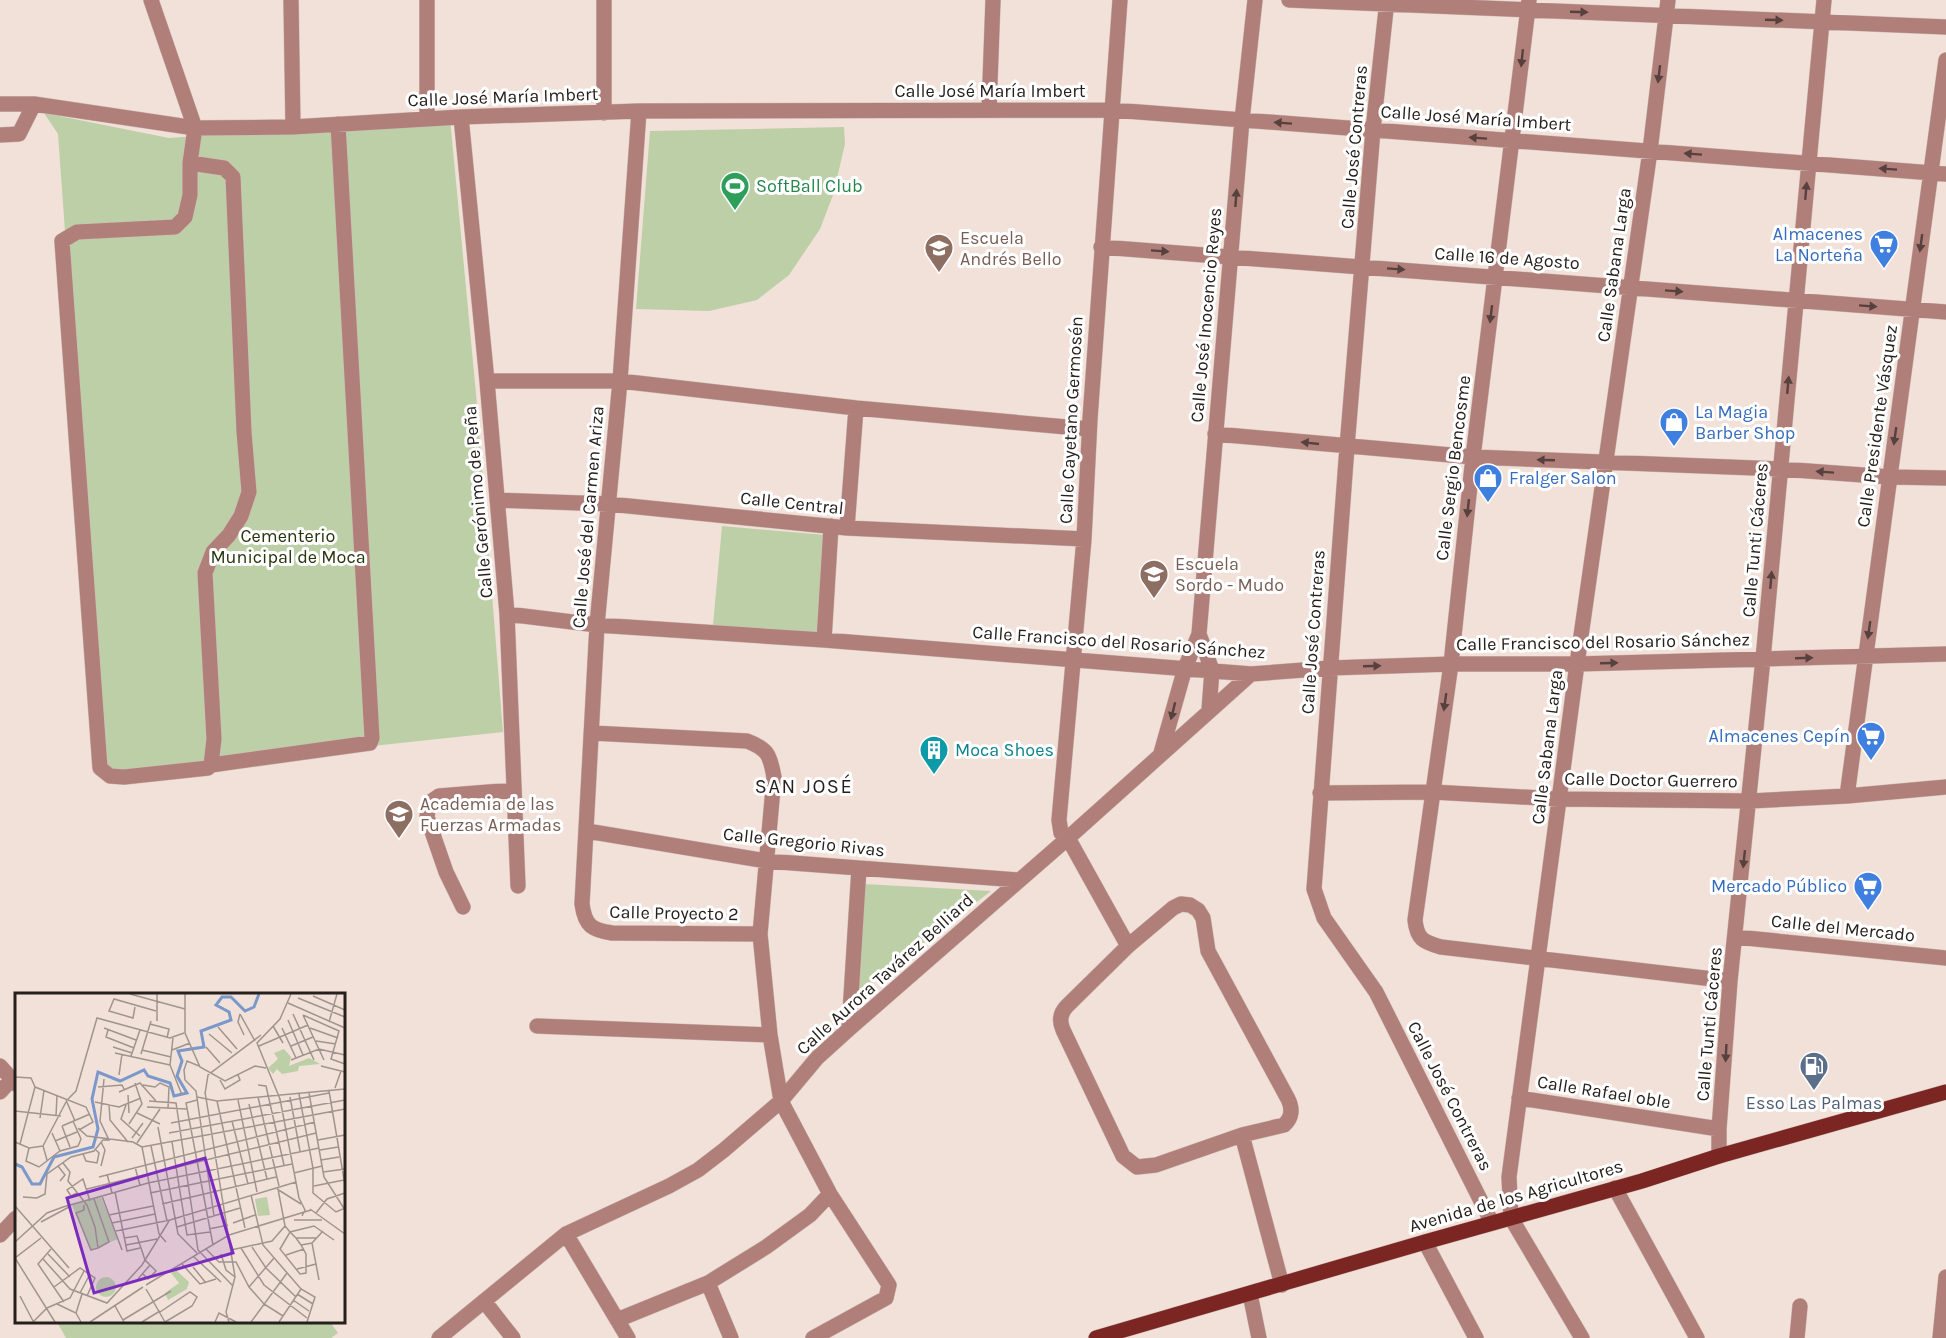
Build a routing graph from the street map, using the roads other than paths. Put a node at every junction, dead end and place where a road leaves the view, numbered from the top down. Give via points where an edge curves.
1 (151, 0) edge
2 (291, 0) edge
3 (428, 0) edge
4 (604, 0) edge
5 (993, 0) edge
6 (1120, 0) edge
7 (1255, 0) edge
8 (1289, 0) edge
9 (1824, 0) edge
10 (1387, 2) edge
11 (1528, 5) edge
12 (1667, 8) edge
13 (1822, 21) junction
14 (1946, 27) edge
15 (1946, 60) edge
16 (0, 104) edge
17 (34, 105) junction
18 (989, 110) junction
19 (1113, 110) junction
20 (639, 111) junction
21 (604, 113) junction
22 (461, 117) junction
23 (427, 119) junction
24 (1242, 120) junction
25 (338, 124) junction
26 (293, 127) junction
27 (195, 128) junction
28 (1373, 130) junction
29 (0, 135) edge
30 (1513, 141) junction
31 (1650, 151) junction
32 (190, 163) junction
33 (1809, 163) junction
34 (1938, 173) edge
35 (1101, 247) junction
36 (1232, 257) junction
37 (1363, 267) junction
38 (1495, 277) junction
39 (1631, 288) junction
40 (1796, 300) junction
41 (1912, 309) junction
42 (1946, 312) edge
43 (487, 381) junction
44 (620, 381) junction
45 (856, 408) junction
46 (1089, 429) junction
47 (1215, 434) junction
48 (1347, 447) junction
49 (1473, 457) junction
50 (1605, 462) junction
51 (1781, 469) junction
52 (1890, 477) junction
53 (1946, 478) edge
54 (496, 500) junction
55 (609, 504) junction
56 (831, 526) junction
57 (847, 528) junction
58 (1084, 539) junction
59 (507, 614) junction
60 (597, 625) junction
61 (1199, 634) junction
62 (824, 640) junction
63 (1946, 654) edge
64 (1866, 656) junction
65 (1073, 659) junction
66 (1763, 659) junction
67 (1450, 664) junction
68 (1577, 664) junction
69 (1185, 668) junction
70 (1330, 668) junction
71 (1212, 670) junction
72 (1251, 674) junction
73 (1209, 711) junction
74 (592, 732) junction
75 (1161, 753) junction
76 (211, 765) junction
77 (1946, 787) edge
78 (514, 790) junction
79 (1432, 792) junction
80 (1320, 794) junction
81 (1847, 796) junction
82 (1559, 799) junction
83 (1750, 801) junction
84 (587, 831) junction
85 (1068, 838) junction
86 (766, 861) junction
87 (859, 868) junction
88 (1019, 880) junction
89 (518, 886) dead end
90 (463, 907) dead end
91 (588, 925) joint
92 (760, 934) junction
93 (1736, 937) junction
94 (1128, 946) junction
95 (1946, 958) edge
96 (1539, 960) junction
97 (1730, 981) junction
98 (537, 1026) dead end
99 (849, 1029) junction
100 (770, 1035) junction
101 (0, 1066) edge
102 (14, 1081) edge
103 (0, 1092) edge
104 (1946, 1092) edge
105 (1520, 1098) junction
106 (781, 1101) junction
107 (1719, 1129) junction
108 (1242, 1135) junction
109 (1719, 1156) junction
110 (1615, 1188) junction
111 (831, 1194) junction
112 (1511, 1218) junction
113 (15, 1219) edge
114 (1492, 1223) junction
115 (566, 1234) junction
116 (0, 1235) edge
117 (1425, 1242) junction
118 (708, 1283) junction
119 (1282, 1285) junction
120 (1945, 1288) edge
121 (1250, 1294) junction
122 (484, 1301) junction
123 (1800, 1306) dead end
124 (617, 1320) junction
125 (439, 1338) edge
126 (513, 1338) edge
127 (628, 1338) edge
128 (731, 1338) edge
129 (813, 1338) edge
130 (1096, 1338) edge
131 (1259, 1338) edge
132 (1476, 1338) edge
133 (1582, 1338) edge
134 (1697, 1338) edge
135 (1797, 1338) edge
136 (1940, 1338) edge

1 - 27 street
2 - 26 street
3 - 23 street
4 - 21 street
5 - 18 street
6 - 19 street, Calle Cayetano Germosén
7 - 24 street, Calle José Inocencio Reyes
8 - 10 street
9 - 13 street, Calle Tunti Cáceres
10 - 11 street
10 - 28 street, Calle José Contreras
11 -> 12 street
11 -> 30 street, Calle Sergio Bencosme
12 -> 13 street
12 -> 31 street, Calle Sabana Larga
13 - 14 street
13 - 33 street, Calle Tunti Cáceres
15 - 34 street, Calle Presidente Vásquez
16 - 17 street, Calle José María Imbert
17 - 27 street, Calle José María Imbert
17 - 29 street via 18,134
18 - 19 street, Calle José María Imbert
18 - 20 street, Calle José María Imbert
19 - 24 street, Calle José María Imbert
19 - 35 street, Calle Cayetano Germosén
20 - 21 street, Calle José María Imbert
20 - 44 street, Calle José del Carmen Ariza
21 - 22 street, Calle José María Imbert
22 - 23 street, Calle José María Imbert
22 - 43 street, Calle Gerónimo de Peña
23 - 25 street, Calle José María Imbert
28 -> 24 street, Calle José María Imbert
36 -> 24 street, Calle José Inocencio Reyes
25 - 26 street, Calle José María Imbert
25 - 76 street via 372,738 370,743
26 - 27 street, Calle José María Imbert
27 - 32 street
30 -> 28 street, Calle José María Imbert
28 - 37 street, Calle José Contreras
30 - 31 street, Calle José María Imbert
30 - 38 street, Calle Sergio Bencosme
33 -> 31 street, Calle José María Imbert
31 - 39 street, Calle Sabana Larga
32 - 76 street via 224,168 233,177 249,492 241,516 213,552 205,573 214,739
32 - 76 street via 190,195 184,217 175,227 77,232 62,241 100,768 110,776 124,777
34 -> 33 street, Calle José María Imbert
40 -> 33 street, Calle Tunti Cáceres
34 -> 41 street, Calle Presidente Vásquez
35 -> 36 street, Calle 16 de Agosto
35 - 46 street, Calle Cayetano Germosén
36 - 37 street, Calle 16 de Agosto
36 - 47 street, Calle José Inocencio Reyes
37 -> 38 street, Calle 16 de Agosto
37 - 48 street, Calle José Contreras
38 - 39 street, Calle 16 de Agosto
38 -> 49 street, Calle Sergio Bencosme
39 -> 40 street, Calle 16 de Agosto
39 - 50 street, Calle Sabana Larga
40 -> 41 street, Calle 16 de Agosto
51 -> 40 street, Calle Tunti Cáceres
41 - 42 street, Calle 16 de Agosto
41 -> 52 street, Calle Presidente Vásquez
43 - 44 street
43 - 54 street, Calle Gerónimo de Peña
44 - 45 street
44 - 55 street, Calle José del Carmen Ariza
45 - 46 street
45 - 57 street
46 - 58 street, Calle Cayetano Germosén
48 -> 47 street
47 - 61 street, Calle José Inocencio Reyes
48 - 49 street
48 - 70 street, Calle José Contreras
50 -> 49 street
49 -> 67 street, Calle Sergio Bencosme
50 - 51 street
50 - 68 street, Calle Sabana Larga
52 -> 51 street
66 -> 51 street, Calle Tunti Cáceres
52 - 53 street
52 -> 64 street, Calle Presidente Vásquez
54 - 55 street, Calle Central
54 - 59 street, Calle Gerónimo de Peña
55 - 56 street, Calle Central
55 - 60 street, Calle José del Carmen Ariza
56 - 57 street, Calle Central
56 - 62 street
57 - 58 street, Calle Central
58 - 65 street, Calle Cayetano Germosén
59 - 60 street, Calle Francisco del Rosario Sánchez
59 - 78 street, Calle Gerónimo de Peña
60 - 62 street, Calle Francisco del Rosario Sánchez
60 - 74 street, Calle José del Carmen Ariza
61 - 69 street, Calle José Inocencio Reyes
61 - 71 street, Calle José Inocencio Reyes
62 - 65 street, Calle Francisco del Rosario Sánchez
63 - 64 street, Calle Francisco del Rosario Sánchez
66 -> 64 street, Calle Francisco del Rosario Sánchez
64 - 81 street, Calle Presidente Vásquez
65 - 69 street, Calle Francisco del Rosario Sánchez
65 - 85 street, Calle Cayetano Germosén via 1059,820 1060,833
68 -> 66 street, Calle Francisco del Rosario Sánchez
66 - 83 street, Calle Tunti Cáceres
67 - 68 street, Calle Francisco del Rosario Sánchez
70 -> 67 street, Calle Francisco del Rosario Sánchez
67 -> 79 street, Calle Sergio Bencosme
68 - 82 street, Calle Sabana Larga
69 - 71 street, Calle Francisco del Rosario Sánchez
69 -> 75 street, Calle José Inocencio Reyes
70 - 72 street, Calle Francisco del Rosario Sánchez
70 - 80 street, Calle José Contreras
71 - 72 street, Calle Francisco del Rosario Sánchez
71 - 73 street, Calle José Inocencio Reyes
72 - 73 street, Calle Aurora Tavárez Belliard
73 - 75 street, Calle Aurora Tavárez Belliard
74 - 84 street, Calle José del Carmen Ariza
74 - 86 street via 747,741 763,747 774,777
75 - 85 street, Calle Aurora Tavárez Belliard
77 - 81 street, Calle Doctor Guerrero
78 - 89 street, Calle Gerónimo de Peña
78 - 90 street via 439,796 429,803 427,817
79 - 80 street, Calle Doctor Guerrero
79 - 82 street, Calle Doctor Guerrero
79 - 96 street, Calle Sergio Bencosme via 1415,920 1421,939 1441,947
80 - 114 street, Calle José Contreras via 1314,889 1324,918 1376,992
81 - 83 street, Calle Doctor Guerrero
82 - 83 street, Calle Doctor Guerrero
82 - 96 street, Calle Sabana Larga
83 -> 93 street, Calle Tunti Cáceres
84 - 86 street, Calle Gregorio Rivas
84 - 91 street, Calle José del Carmen Ariza via 582,904
85 - 88 street, Calle Aurora Tavárez Belliard
85 - 94 street
86 - 87 street, Calle Gregorio Rivas
86 - 92 street
87 - 88 street, Calle Gregorio Rivas
87 - 99 street
88 - 99 street, Calle Aurora Tavárez Belliard
91 - 92 street, Calle Proyecto 2 via 612,933
92 - 100 street
93 - 95 street, Calle del Mercado
93 - 97 street, Calle Tunti Cáceres
94 - 108 street via 1181,904 1198,910 1203,918 1208,951 1291,1106 1289,1121 1284,1125
94 - 108 street via 1063,1011 1060,1024 1123,1156 1137,1167 1146,1167
96 - 97 street
96 - 105 street, Calle Sabana Larga
97 -> 107 street, Calle Tunti Cáceres
98 - 100 street
99 - 106 street, Calle Aurora Tavárez Belliard via 817,1058
100 - 106 street
101 - 102 street
102 - 103 street
104 - 109 main road, Avenida de los Agricultores
105 - 107 street, Calle Rafael oble
105 - 112 street, Calle Sabana Larga via 1509,1177
106 - 111 street
106 - 115 street, Calle Aurora Tavárez Belliard via 698,1170
107 - 109 street, Calle Tunti Cáceres
108 - 119 street
109 - 110 main road, Avenida de los Agricultores
110 - 112 main road, Avenida de los Agricultores
110 - 134 street
111 - 118 street via 810,1215
111 - 129 street via 889,1285 889,1293 880,1303
112 - 114 main road, Avenida de los Agricultores
112 - 133 street, Calle Sabana Larga
113 - 116 street
114 - 117 main road, Avenida de los Agricultores
115 - 122 street, Calle Aurora Tavárez Belliard
115 - 124 street
117 - 119 main road, Avenida de los Agricultores
117 - 132 street
118 - 124 street
118 - 128 street
119 - 121 main road, Avenida de los Agricultores
120 - 136 street
121 - 130 main road, Avenida de los Agricultores
121 - 131 street
122 - 125 street, Calle Aurora Tavárez Belliard
122 - 126 street
123 - 135 street
124 - 127 street

